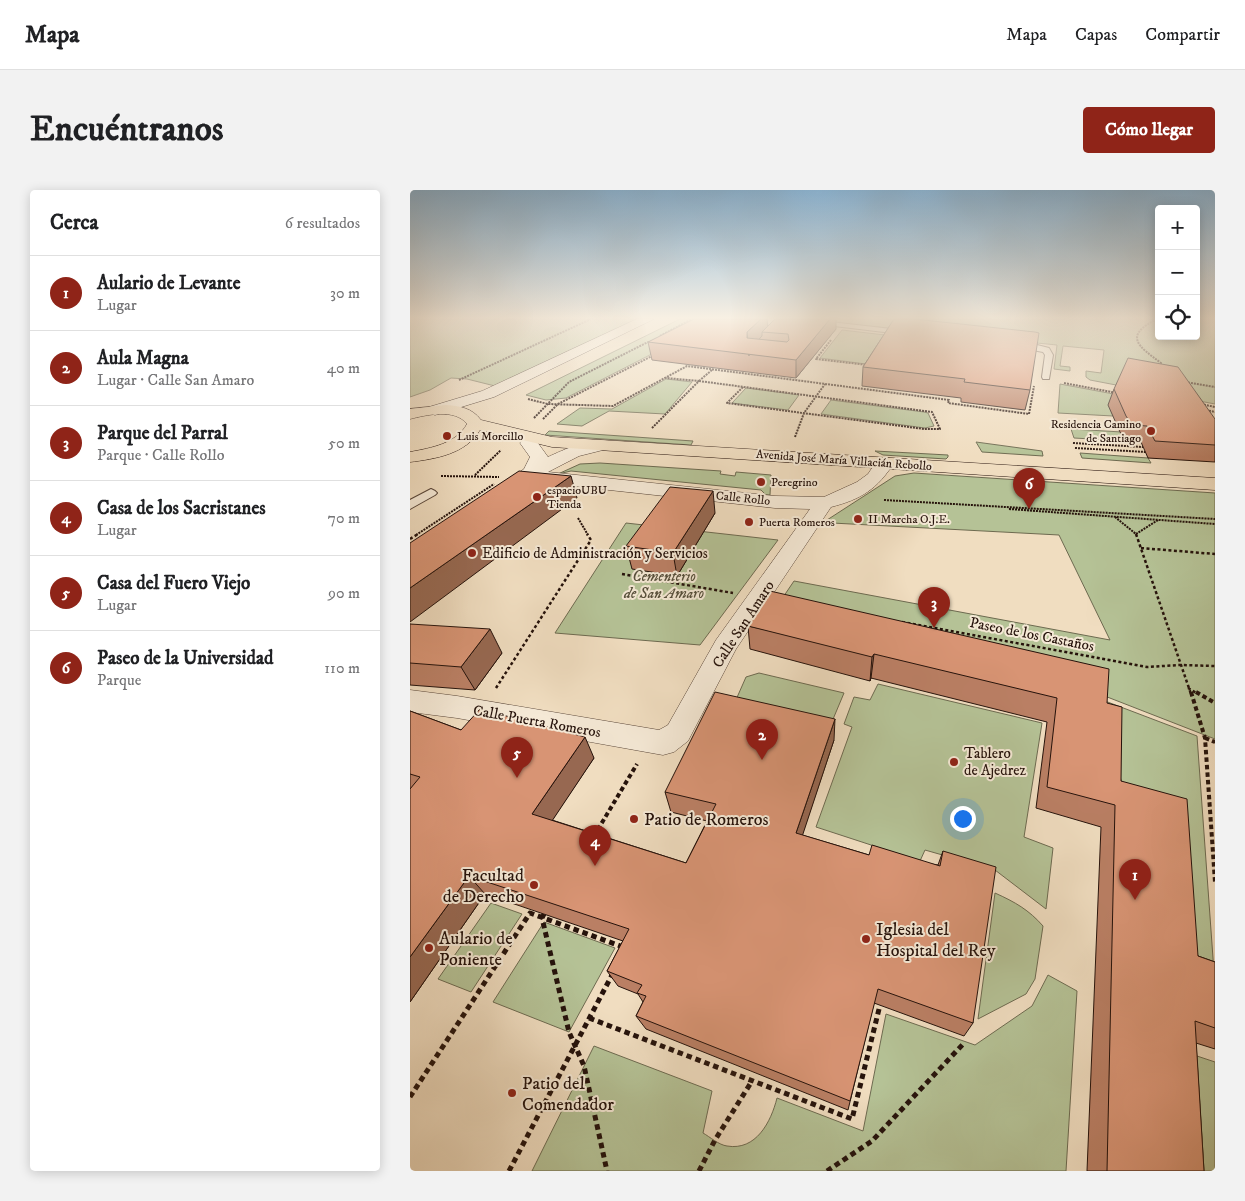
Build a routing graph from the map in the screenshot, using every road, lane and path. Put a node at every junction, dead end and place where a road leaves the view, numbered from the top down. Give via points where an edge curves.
1 (491, 365) edge
2 (561, 365) edge
3 (577, 365) edge
4 (602, 365) edge
5 (635, 365) edge
6 (699, 365) edge
7 (718, 365) edge
8 (1048, 365) edge
9 (1159, 365) edge
10 (696, 367) junction
11 (713, 369) junction
12 (1157, 372) edge
13 (666, 378) junction
14 (1035, 378) edge
15 (1046, 378) dead end
16 (699, 381) junction
17 (1178, 381) edge
18 (453, 382) dead end
19 (1058, 382) dead end
20 (826, 384) junction
21 (743, 387) junction
22 (1215, 387) edge
23 (1124, 394) edge
24 (816, 397) junction
25 (1196, 403) edge
26 (558, 404) junction
27 (1200, 408) edge
28 (435, 410) junction
29 (1215, 410) edge
30 (804, 413) junction
31 (410, 414) edge
32 (541, 421) dead end
33 (475, 423) junction
34 (652, 428) dead end
35 (506, 442) junction
36 (1073, 443) dead end
37 (793, 444) dead end
38 (601, 445) junction
39 (1143, 447) edge
40 (448, 448) junction
41 (1074, 448) dead end
42 (1146, 452) edge
43 (410, 457) edge
44 (885, 463) junction
45 (529, 473) junction
46 (474, 476) dead end
47 (1215, 484) edge
48 (501, 486) joint
49 (431, 493) dead end
50 (824, 503) junction
51 (410, 505) edge
52 (1114, 517) junction
53 (578, 518) dead end
54 (1215, 519) edge
55 (1158, 520) junction
56 (1215, 524) edge
57 (1137, 536) junction
58 (410, 539) edge
59 (1141, 548) junction
60 (1215, 554) edge
61 (622, 574) dead end
62 (759, 598) junction
63 (896, 621) edge
64 (1180, 665) junction
65 (1215, 666) edge
66 (1188, 688) junction
67 (410, 701) edge
68 (1215, 703) edge
69 (481, 711) junction
70 (1204, 737) junction
71 (1215, 741) edge
72 (657, 742) junction
73 (1215, 745) edge
74 (592, 840) edge
75 (1215, 882) edge
76 (543, 916) junction
77 (621, 956) edge
78 (617, 965) edge
79 (880, 1005) edge
80 (589, 1018) junction
81 (965, 1042) edge
82 (574, 1047) junction
83 (752, 1081) junction
84 (410, 1097) edge
85 (509, 1171) edge
86 (607, 1171) edge
87 (699, 1171) edge
88 (827, 1171) edge

1 - 18 path
2 - 28 street via 488,394
3 - 33 street via 498,403
4 - 35 path via 569,382
5 - 26 path
6 - 10 path
7 - 11 path
8 - 15 lane
9 - 12 path
10 - 11 path
10 - 13 path via 687,366
11 - 16 path
11 - 20 path
13 - 16 path
13 - 26 path via 613,406
14 - 20 path via 1029,414
16 - 21 path
16 - 34 path
17 - 22 path
19 - 23 path
20 - 24 path
21 - 24 path
21 - 30 path via 727,403
24 - 30 path
24 - 30 path via 932,412 940,429
25 - 29 path
26 - 32 path
27 - 29 path
28 - 31 highway
28 - 33 highway via 461,412
30 - 37 path
33 - 35 highway
33 - 40 highway via 468,436
35 - 38 highway, Avenida José María Villacián Rebollo
35 - 40 highway
35 - 45 street via 539,457
35 - 46 path
36 - 39 path
38 - 44 highway, Avenida José María Villacián Rebollo
38 - 45 street via 573,452
40 - 43 highway
41 - 42 path
44 - 47 highway, Avenida José María Villacián Rebollo
44 - 50 street, Calle Rollo via 875,478 864,486
45 - 48 street
45 - 50 street, Calle Rollo via 775,502
48 - 58 path
49 - 51 lane
50 - 62 street, Calle San Amaro
52 - 54 path via 883,500
52 - 55 path
52 - 57 path
53 - 69 path via 591,540
55 - 56 path
55 - 57 path
57 - 59 path
59 - 60 path
59 - 64 path
61 - 62 path
62 - 72 street, Calle San Amaro via 725,646 678,733
63 - 64 path, Paseo de los Castaños via 1147,667
64 - 65 path, Paseo de los Castaños
64 - 66 path
66 - 68 path
66 - 70 path
67 - 69 street, Calle Puerta Romeros
69 - 72 street, Calle Puerta Romeros
70 - 71 path
70 - 73 path
70 - 75 path
72 - 74 path
76 - 77 path via 626,948
76 - 82 path
76 - 84 path via 530,913
78 - 80 path
79 - 83 path via 852,1119
80 - 82 path
80 - 83 path
81 - 88 path via 872,1141
82 - 85 path
82 - 86 path via 584,1066
83 - 87 path

